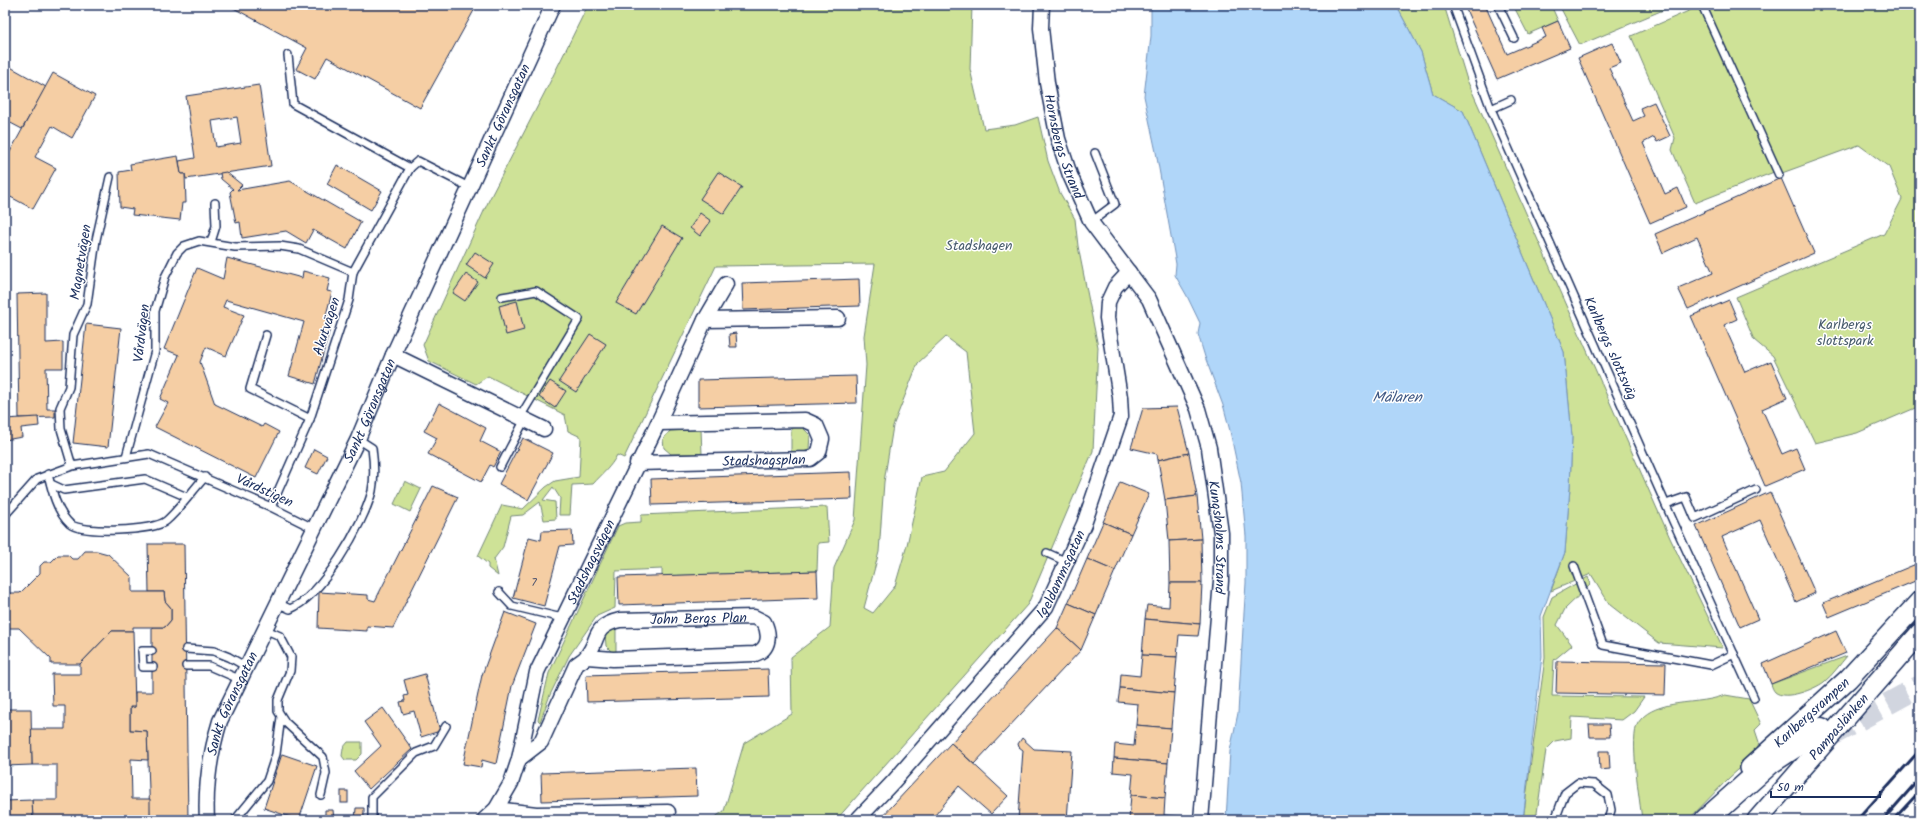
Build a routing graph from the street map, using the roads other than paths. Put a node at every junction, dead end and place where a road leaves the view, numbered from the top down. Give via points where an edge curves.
1 (553, 5) edge
2 (1042, 5) edge
3 (1453, 5) edge
4 (1498, 5) edge
5 (1702, 5) edge
6 (1514, 38) dead end
7 (288, 56) dead end
8 (1511, 100) dead end
9 (1491, 109) junction
10 (1095, 153) dead end
11 (410, 168) junction
12 (1779, 175) dead end
13 (110, 177) dead end
14 (469, 188) junction
15 (215, 203) dead end
16 (1091, 222) junction
17 (211, 242) junction
18 (353, 272) junction
19 (1129, 272) junction
20 (726, 284) dead end
21 (502, 297) dead end
22 (838, 318) dead end
23 (705, 320) junction
24 (266, 335) dead end
25 (393, 355) junction
26 (523, 418) junction
27 (310, 419) junction
28 (658, 423) junction
29 (544, 428) dead end
30 (358, 439) junction
31 (126, 457) junction
32 (637, 463) junction
33 (72, 466) junction
34 (500, 467) dead end
35 (48, 474) junction
36 (205, 477) junction
37 (51, 484) junction
38 (1756, 490) dead end
39 (187, 497) junction
40 (1666, 504) junction
41 (271, 507) junction
42 (5, 515) edge
43 (313, 528) junction
44 (1047, 553) dead end
45 (1067, 562) junction
46 (1574, 566) dead end
47 (499, 592) dead end
48 (1920, 601) edge
49 (277, 603) junction
50 (562, 618) junction
51 (264, 628) junction
52 (1920, 633) edge
53 (1920, 648) edge
54 (186, 650) dead end
55 (152, 651) dead end
56 (1734, 654) junction
57 (587, 657) junction
58 (186, 666) dead end
59 (245, 666) junction
60 (153, 667) dead end
61 (239, 679) junction
62 (1754, 698) dead end
63 (281, 717) junction
64 (446, 726) dead end
65 (1821, 729) tunnel mouth
66 (1799, 754) dead end
67 (519, 759) junction
68 (321, 795) dead end
69 (496, 810) junction
70 (668, 812) dead end
71 (207, 820) edge
72 (234, 820) edge
73 (372, 820) edge
74 (484, 820) edge
75 (857, 820) edge
76 (1201, 820) edge
77 (1555, 820) edge
78 (1608, 820) edge
79 (1698, 820) edge
80 (1706, 820) edge
81 (1720, 820) edge
82 (1757, 820) edge
83 (1771, 820) edge

1 - 14 street, Sankt Göransgatan
2 - 16 street, Hornsbergs Strand via 1043,53 1056,131 1070,175
3 - 9 lane, Karlbergs slottsväg
4 - 6 lane
5 - 12 lane
7 - 11 lane via 293,104
8 - 9 lane
9 - 40 lane, Karlbergs slottsväg
10 - 16 lane via 1115,204
11 - 14 lane, Akutvägen via 418,161
11 - 18 lane, Akutvägen
13 - 33 lane, Magnetvägen via 96,240 87,304 73,335 69,387 60,408 61,429
14 - 25 street, Sankt Göransgatan
15 - 17 lane via 216,226
16 - 19 street, Hornsbergs Strand
17 - 18 lane, Vårdvägen via 235,247 280,246 299,249
17 - 31 lane, Vårdvägen via 199,241 184,246 177,253 165,277 154,311 155,351
18 - 27 lane, Akutvägen via 349,300
19 - 45 street, Igeldammsgatan via 1115,287 1108,302 1107,318 1121,416 1084,524
19 - 76 street, Kungsholms Strand via 1149,299 1198,408 1209,448 1221,533 1220,581
20 - 23 street, Stadshagsvägen
21 - 26 lane via 536,291 579,319
22 - 23 street
23 - 28 street, Stadshagsvägen
24 - 27 lane via 250,389
25 - 26 street
25 - 30 street, Sankt Göransgatan
26 - 29 street
26 - 34 lane
27 - 41 lane, Akutvägen
28 - 32 street, Stadshagsvägen
28 - 32 street, Stadshagsplan via 805,420 816,425 822,439 820,452 810,459
30 - 43 street, Sankt Göransgatan
30 - 49 lane via 372,448 375,468 372,491 356,533 332,568 300,605 290,609
31 - 33 lane, Vårdstigen
31 - 36 lane, Vårdstigen via 149,454
32 - 50 street, Stadshagsvägen
33 - 35 lane, Vårdstigen
35 - 37 lane
35 - 42 lane, Vårdstigen via 37,479
36 - 39 lane
36 - 41 lane, Vårdstigen
37 - 39 lane via 64,490 145,479
37 - 39 lane via 54,499 71,524 91,530 153,527 166,522
38 - 40 lane via 1695,518 1686,497
40 - 56 lane, Karlbergs slottsväg
41 - 43 lane, Vårdstigen
43 - 49 street, Sankt Göransgatan
44 - 45 lane
45 - 75 street, Igeldammsgatan via 1046,607
46 - 56 lane via 1603,645 1711,665
47 - 50 lane via 512,606
48 - 79 main road, Karlbergsrampen via 1848,679 1720,795
49 - 51 street, Sankt Göransgatan
50 - 67 street, Stadshagsvägen via 537,672
51 - 59 street, Sankt Göransgatan
51 - 63 lane via 280,636 291,657 290,671 278,700
52 - 82 main road, Pampaslänken
53 - 83 main road, Pampaslänken
54 - 59 lane via 214,652
55 - 60 lane via 142,651 143,667
56 - 62 lane, Karlbergs slottsväg
57 - 57 street, John Bergs Plan via 613,659 755,654 768,643 768,635 764,622 754,617 620,620 607,623 597,634
57 - 67 street, John Bergs Plan via 576,665 541,742
58 - 61 lane via 209,666
59 - 61 street, Sankt Göransgatan
61 - 71 street, Sankt Göransgatan via 220,721 211,752 207,785
63 - 68 lane via 323,757 326,773
63 - 72 lane via 276,754 267,781
64 - 73 lane via 434,746 416,753 372,797
65 - 80 highway via 1771,762
66 - 81 highway via 1756,786
67 - 69 street, Stadshagsvägen via 511,783
69 - 70 street via 536,814
69 - 74 street
77 - 78 lane via 1565,793 1578,784 1594,784 1608,795 1611,810

